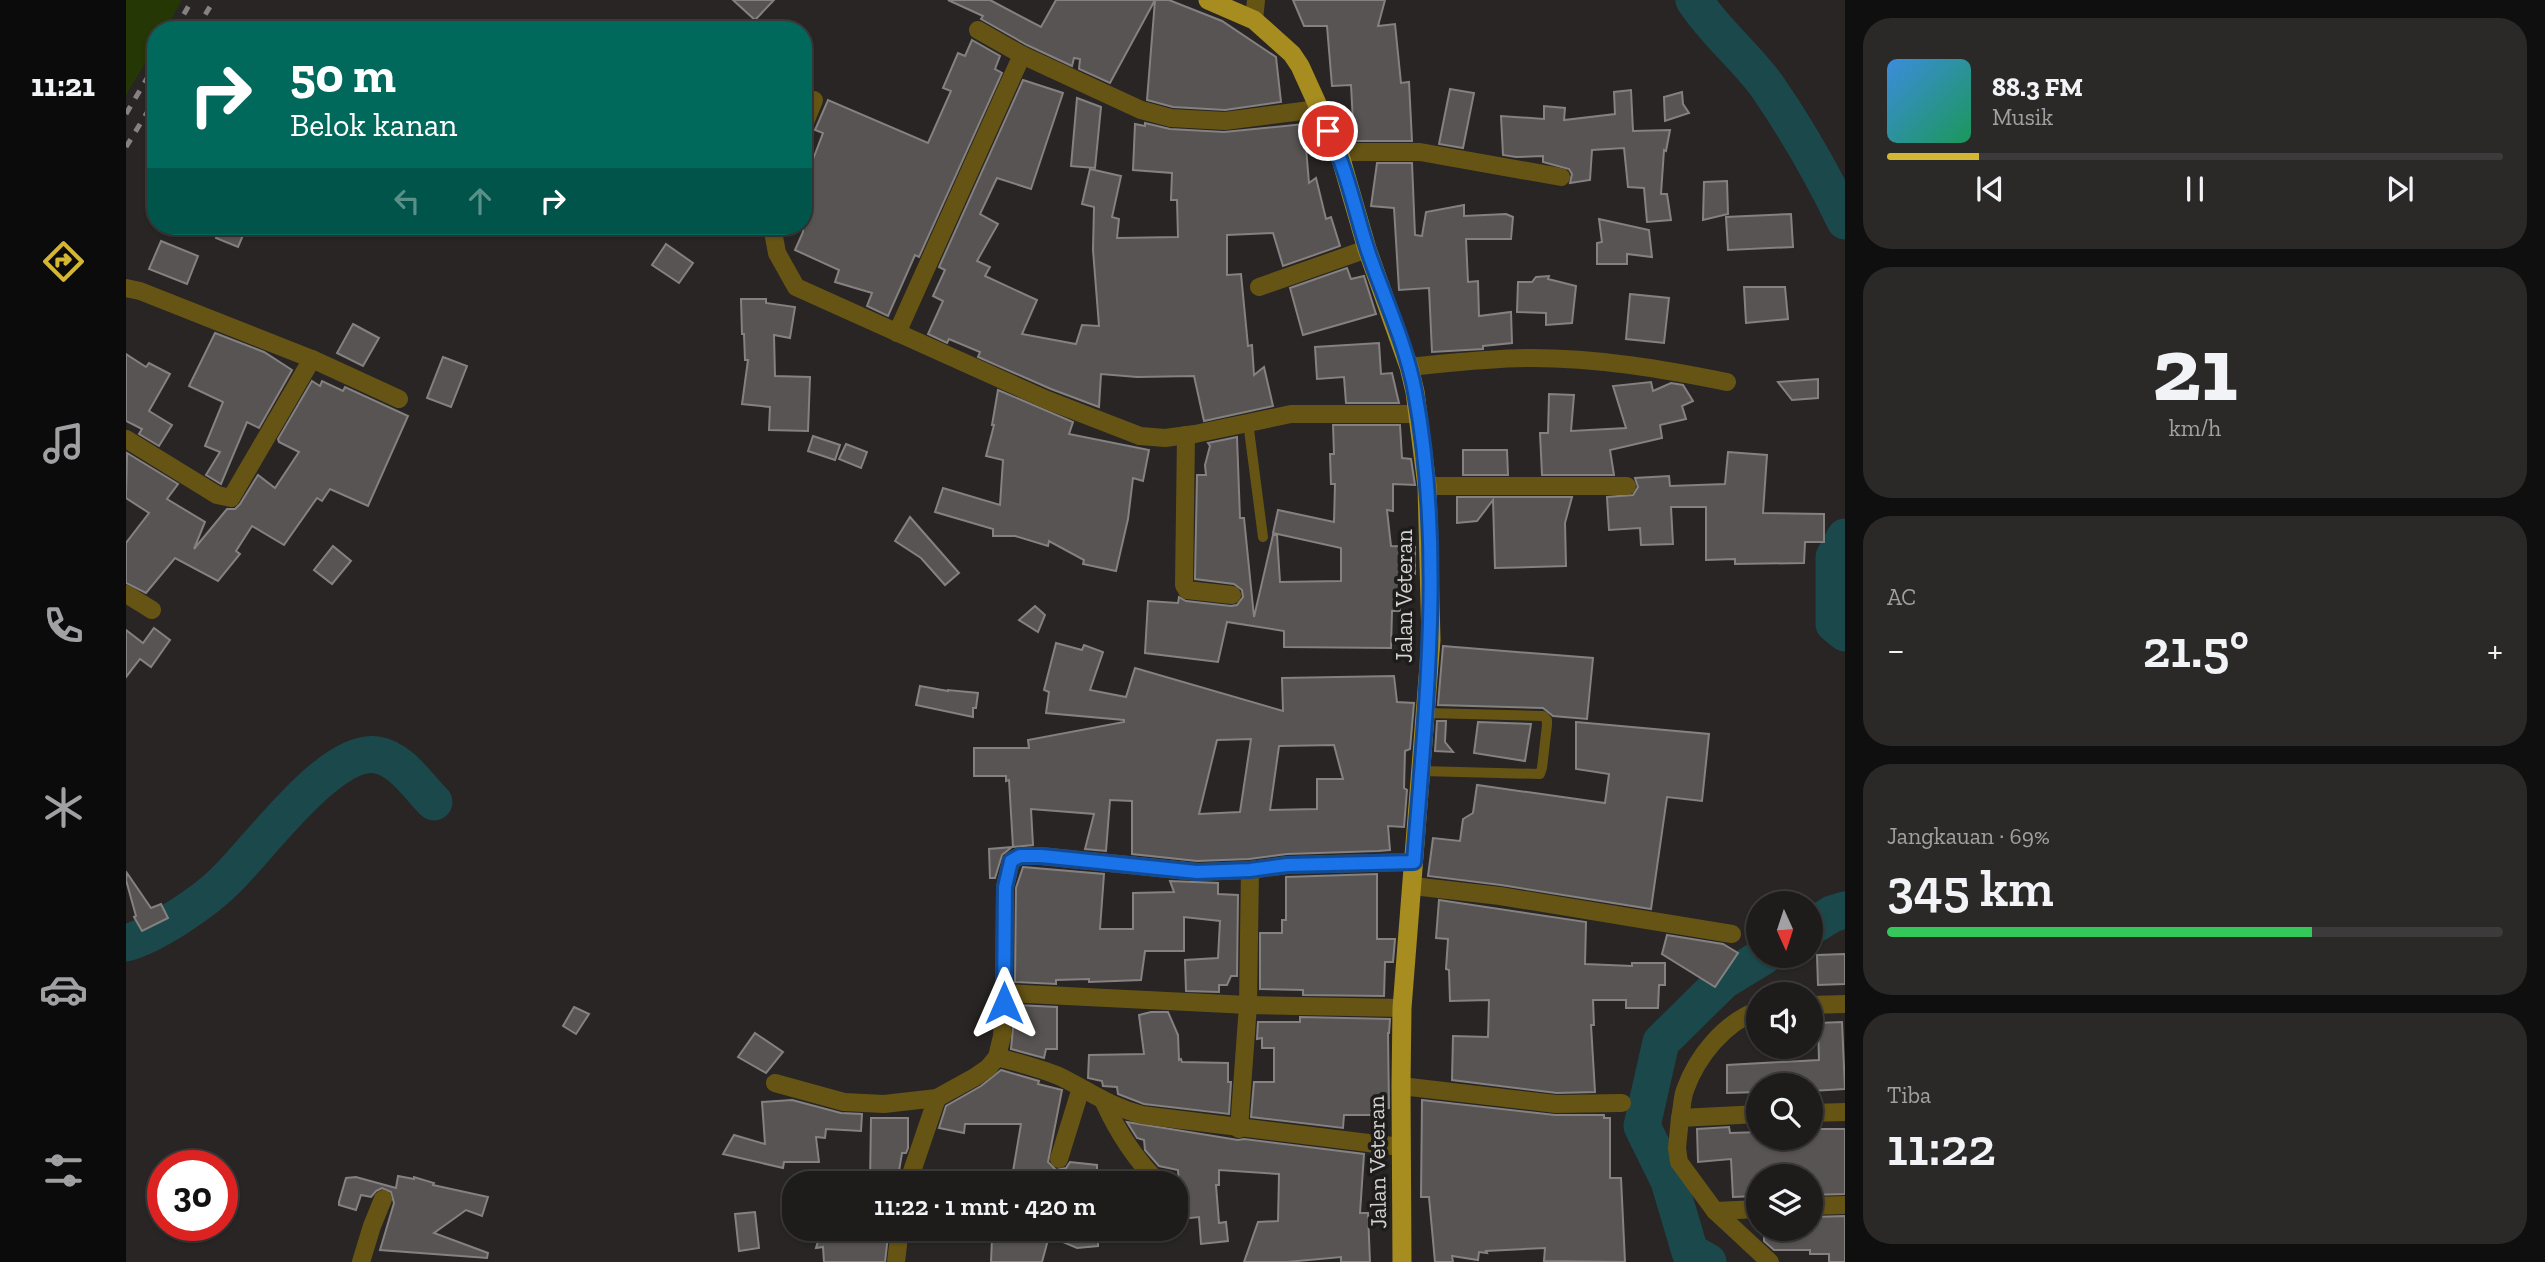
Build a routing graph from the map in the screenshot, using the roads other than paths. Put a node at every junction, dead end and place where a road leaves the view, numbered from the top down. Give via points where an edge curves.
1 (1208, 0) edge
2 (1256, 0) edge
3 (1254, 20) junction
4 (978, 30) dead end
5 (1022, 55) junction
6 (814, 100) dead end
7 (812, 105) edge
8 (1318, 109) junction
9 (1339, 152) junction
10 (1561, 177) dead end
11 (774, 235) edge
12 (1367, 249) junction
13 (1259, 287) dead end
14 (126, 288) edge
15 (897, 333) junction
16 (312, 359) junction
17 (1409, 367) junction
18 (1727, 382) dead end
19 (399, 399) dead end
20 (1418, 414) junction
21 (1248, 422) junction
22 (1186, 435) junction
23 (126, 439) edge
24 (1427, 486) junction
25 (1627, 486) dead end
26 (1263, 537) dead end
27 (126, 594) edge
28 (1232, 595) dead end
29 (152, 610) dead end
30 (1426, 713) junction
31 (1421, 771) junction
32 (1414, 862) junction
33 (1250, 870) junction
34 (1413, 886) junction
35 (1732, 934) dead end
36 (1004, 993) junction
37 (1823, 1004) edge
38 (1845, 1004) edge
39 (1248, 1005) junction
40 (1402, 1008) junction
41 (1746, 1017) edge
42 (997, 1057) junction
43 (775, 1083) dead end
44 (1401, 1086) junction
45 (1081, 1088) junction
46 (937, 1098) junction
47 (1104, 1102) junction
48 (1622, 1103) dead end
49 (1845, 1112) edge
50 (1823, 1113) edge
51 (1746, 1115) edge
52 (1680, 1118) junction
53 (1239, 1129) junction
54 (1401, 1147) junction
55 (1059, 1159) dead end
56 (912, 1171) edge
57 (1147, 1171) edge
58 (383, 1199) dead end
59 (1845, 1205) edge
60 (1823, 1206) edge
61 (1746, 1210) edge
62 (1715, 1211) junction
63 (898, 1241) edge
64 (361, 1262) edge
65 (896, 1262) edge
66 (1402, 1262) edge
67 (1770, 1262) edge

1 - 3 highway, Jalan Veteran
2 - 3 street
3 - 8 highway, Jalan Veteran via 1292,54
4 - 5 street
5 - 8 street via 1141,110 1171,118 1225,121
5 - 15 street
6 - 7 street
8 - 9 highway, Jalan Veteran
9 - 10 street via 1420,152
9 - 12 highway, Jalan Veteran
11 - 15 street via 777,253 796,288
12 - 13 street
12 - 17 highway, Jalan Veteran
14 - 16 street
15 - 22 street via 1140,436
16 - 19 street
16 - 23 street via 231,498 217,495
17 - 18 street via 1495,359 1574,359
17 - 20 highway, Jalan Veteran
20 - 21 street via 1290,414
20 - 24 highway, Jalan Veteran
21 - 22 street
21 - 26 lane
22 - 28 street via 1184,585 1187,590
24 - 25 street
24 - 30 highway, Jalan Veteran via 1432,607
27 - 29 street
30 - 31 highway, Jalan Veteran
30 - 31 lane via 1544,716 1547,725 1540,774
31 - 32 highway, Jalan Veteran
32 - 33 street
32 - 34 highway, Jalan Veteran
33 - 36 street via 1197,872 1020,856 1011,861 1005,887
33 - 39 street
34 - 35 street
34 - 40 highway, Jalan Veteran
36 - 39 street
36 - 42 street
37 - 38 street
39 - 40 street
39 - 53 street
40 - 44 highway, Jalan Veteran
41 - 52 street via 1712,1043 1695,1067 1684,1091
42 - 45 street via 1037,1067
42 - 46 street via 975,1077
43 - 46 street via 844,1102 884,1104
44 - 48 street via 1556,1104
44 - 54 highway, Jalan Veteran
45 - 47 street
45 - 55 street
46 - 56 street
47 - 53 street via 1142,1115
47 - 57 street via 1118,1133
49 - 50 street
51 - 52 street
52 - 62 street via 1679,1162
53 - 54 street
54 - 66 highway, Jalan Veteran
58 - 64 street
59 - 60 street
61 - 62 street
62 - 67 street
63 - 65 street

